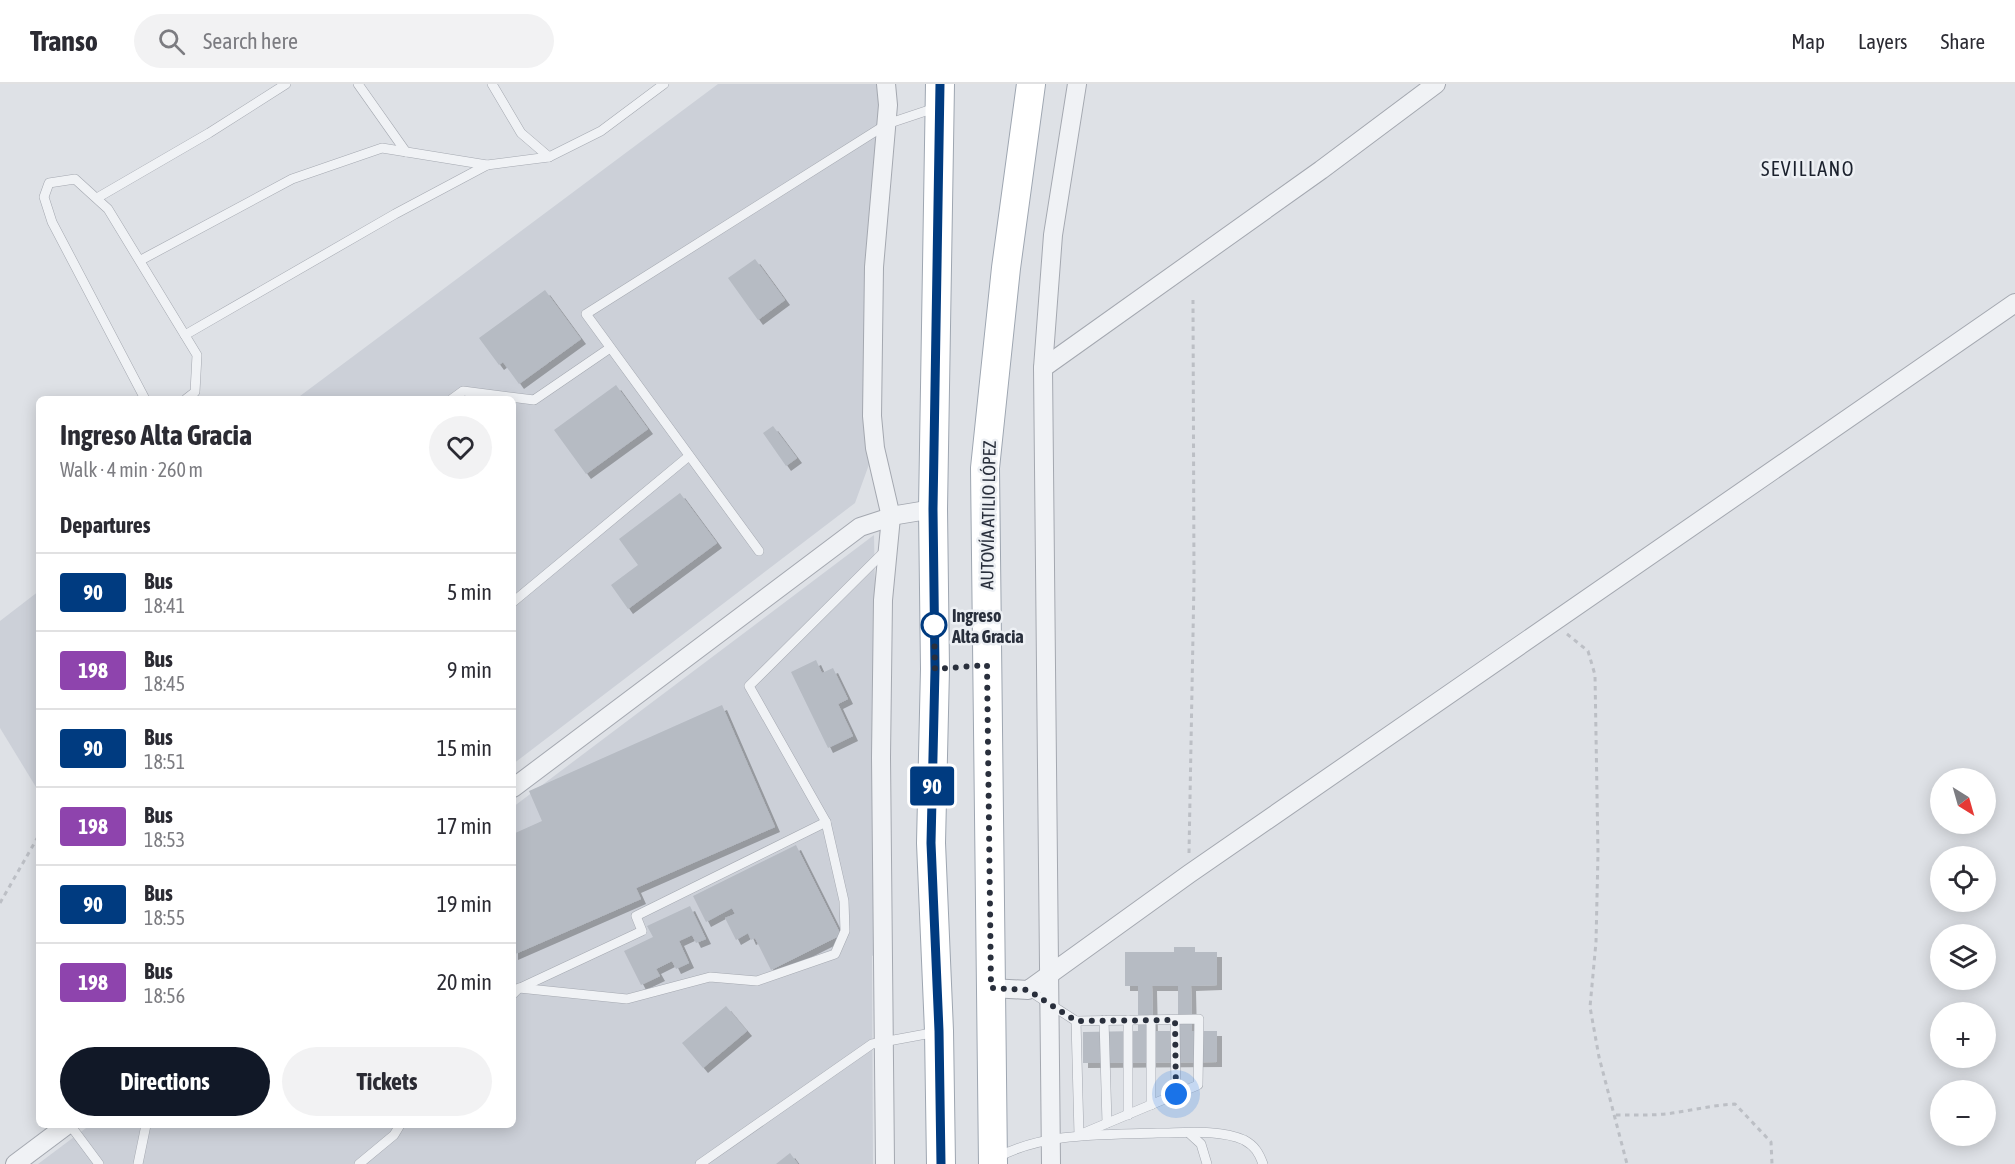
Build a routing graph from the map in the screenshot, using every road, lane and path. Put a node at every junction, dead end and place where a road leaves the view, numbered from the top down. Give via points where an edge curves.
1 (286, 84) edge
2 (358, 84) edge
3 (492, 84) edge
4 (664, 84) edge
5 (886, 84) edge
6 (1031, 84) edge
7 (1077, 84) edge
8 (1436, 84) edge
9 (940, 95) edge
10 (887, 124) junction
11 (406, 152) junction
12 (549, 157) junction
13 (488, 165) junction
14 (97, 198) junction
15 (141, 260) junction
16 (1193, 300) dead end
17 (2015, 303) edge
18 (185, 335) junction
19 (610, 348) junction
20 (1043, 368) junction
21 (143, 396) edge
22 (190, 396) edge
23 (456, 396) edge
24 (502, 396) edge
25 (516, 398) edge
26 (689, 456) junction
27 (933, 509) junction
28 (891, 517) junction
29 (888, 548) junction
30 (759, 551) dead end
31 (516, 600) edge
32 (1529, 639) junction
33 (516, 786) edge
34 (826, 822) junction
35 (36, 840) edge
36 (1189, 874) junction
37 (0, 903) edge
38 (1051, 973) junction
39 (991, 988) junction
40 (1028, 990) junction
41 (516, 991) edge
42 (1050, 1003) junction
43 (1104, 1020) junction
44 (1128, 1020) junction
45 (1151, 1020) junction
46 (1175, 1020) junction
47 (1076, 1021) junction
48 (939, 1031) junction
49 (883, 1042) junction
50 (1176, 1094) junction
51 (1151, 1105) junction
52 (1128, 1114) junction
53 (1616, 1115) junction
54 (1107, 1123) junction
55 (64, 1128) edge
56 (70, 1128) edge
57 (146, 1128) edge
58 (398, 1128) edge
59 (1189, 1133) junction
60 (1079, 1135) junction
61 (1051, 1140) junction
62 (993, 1162) edge
63 (15, 1164) edge
64 (99, 1164) edge
65 (138, 1164) edge
66 (359, 1164) edge
67 (700, 1164) edge
68 (885, 1164) edge
69 (941, 1164) edge
70 (1051, 1164) edge
71 (1207, 1164) edge
72 (1263, 1164) edge
73 (1627, 1164) edge
74 (1772, 1164) edge

1 - 14 lane
2 - 11 lane
3 - 12 lane via 521,133
4 - 12 lane via 601,132
5 - 10 street
6 - 39 main road, AUTOVÍA ATILIO LÓPEZ via 985,468
7 - 20 street via 1053,235
8 - 20 street
9 - 10 lane
9 - 27 main road
10 - 19 lane via 586,314
10 - 28 street via 874,267 872,416
11 - 13 lane
11 - 15 lane via 382,148 292,179
12 - 13 lane
13 - 18 lane via 394,214
14 - 15 lane
14 - 21 lane via 75,179 49,183 44,197 52,222
15 - 18 lane
16 - 36 path
17 - 32 street
18 - 22 lane via 197,356 195,392
19 - 25 lane via 534,400
19 - 26 lane
20 - 38 street
23 - 24 lane via 463,391
26 - 30 lane
26 - 31 lane
27 - 28 street
27 - 48 main road via 931,843
28 - 29 street
28 - 33 street via 860,528 824,553
29 - 34 lane via 749,686
29 - 49 street via 883,600 881,757
32 - 36 street
32 - 53 path via 1567,634 1588,651 1595,675 1596,942 1590,1007
34 - 41 lane via 636,916 642,931
34 - 41 lane via 844,901 845,931 835,954 757,981 710,977 627,999
35 - 37 path
36 - 38 street
38 - 40 street
38 - 42 street
39 - 40 street
39 - 62 main road, AUTOVÍA ATILIO LÓPEZ
40 - 42 lane
42 - 47 lane
42 - 61 street
43 - 44 lane
43 - 47 lane
43 - 54 lane
44 - 45 lane
44 - 52 lane
45 - 46 lane
45 - 51 lane
46 - 50 lane
46 - 50 lane via 1199,1019 1198,1085
47 - 60 lane
48 - 49 lane
48 - 69 main road
49 - 67 lane via 872,1044
49 - 68 street
50 - 51 lane
51 - 52 lane
52 - 54 lane
53 - 73 path
53 - 74 path via 1652,1115 1736,1104 1770,1142
54 - 60 lane
55 - 63 street
56 - 64 lane
57 - 65 lane
58 - 66 lane
59 - 60 lane
59 - 71 lane via 1201,1144
59 - 72 lane via 1243,1140 1258,1149
60 - 61 lane
61 - 62 lane via 1011,1150
61 - 70 street

